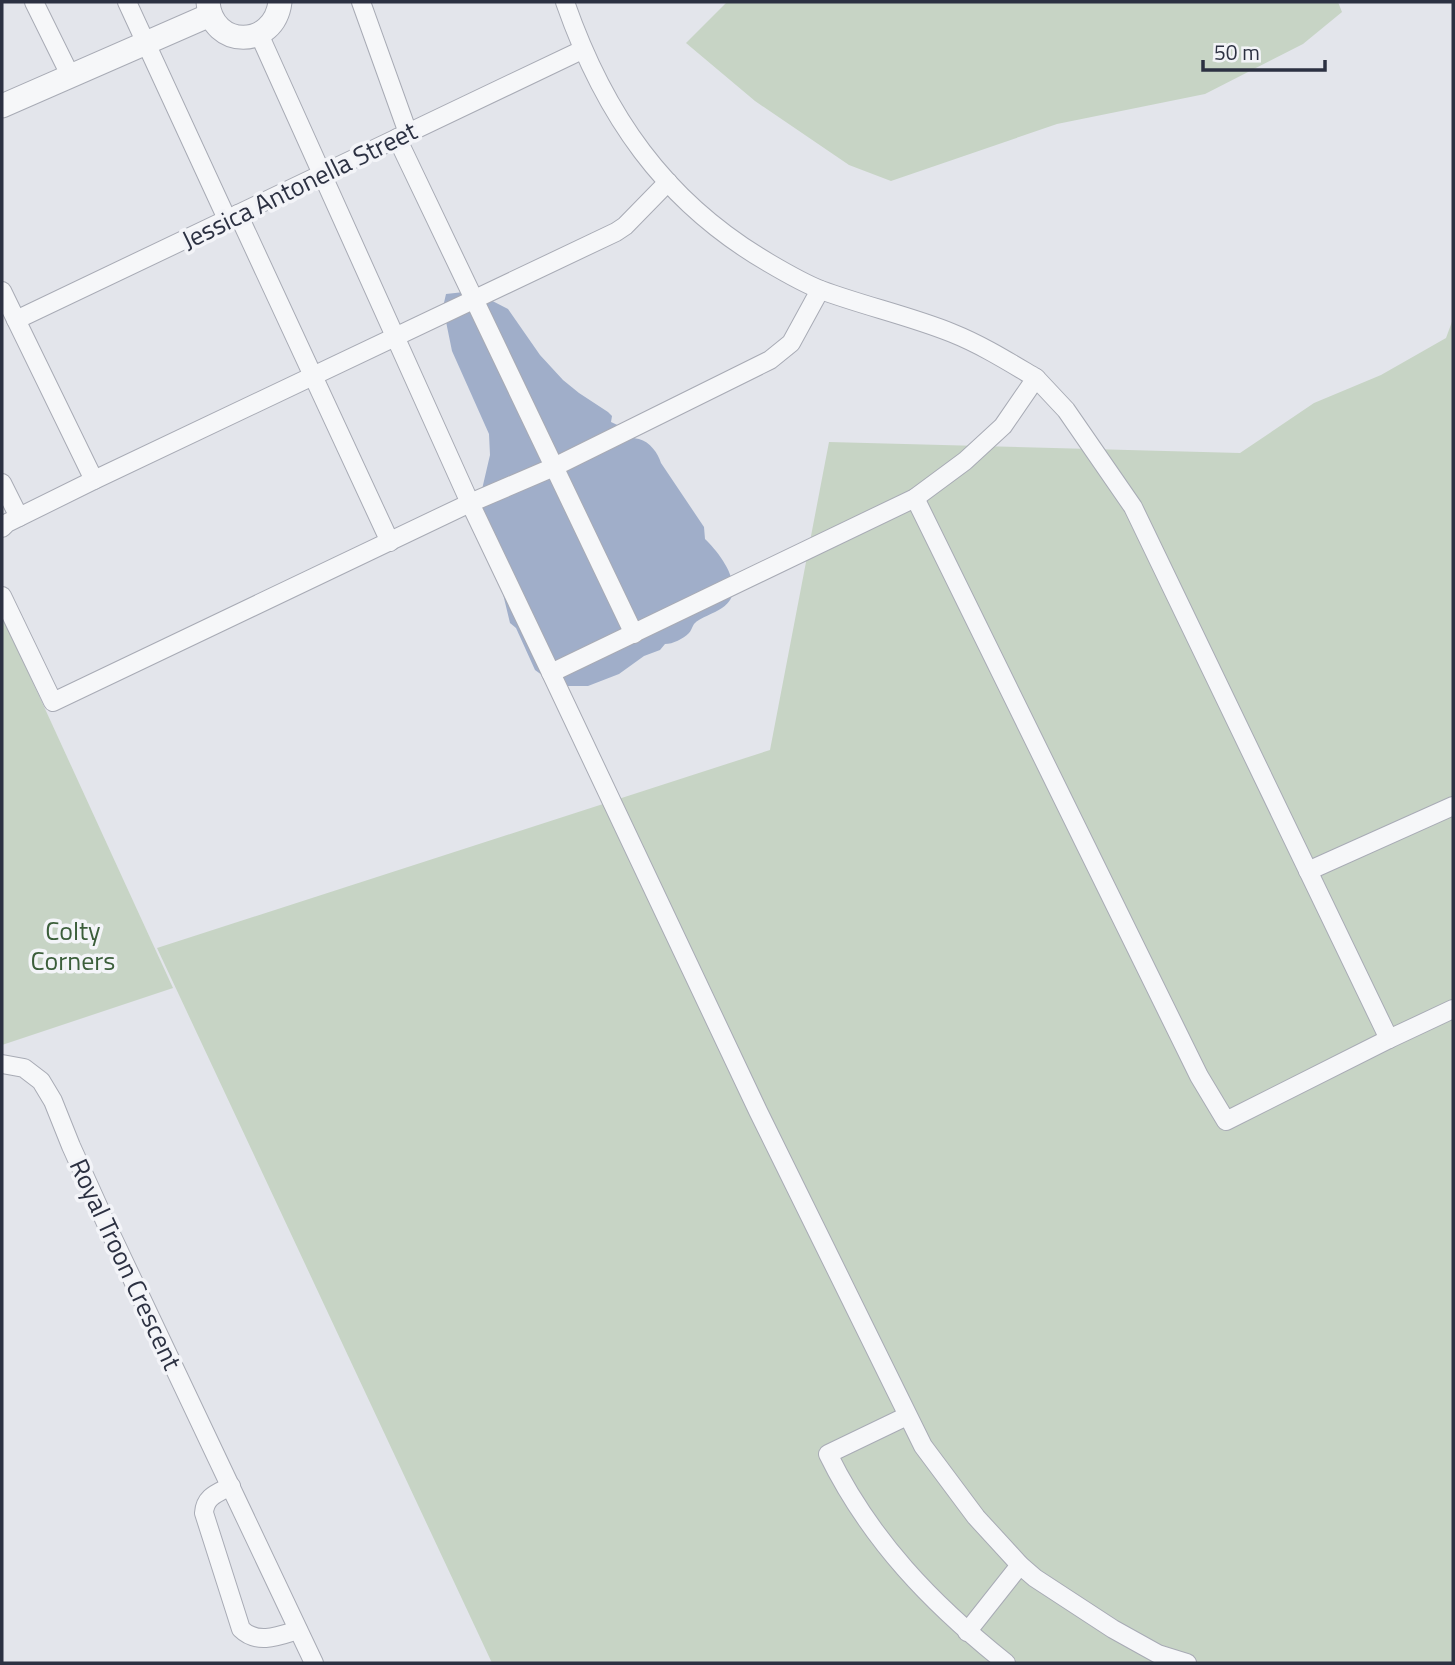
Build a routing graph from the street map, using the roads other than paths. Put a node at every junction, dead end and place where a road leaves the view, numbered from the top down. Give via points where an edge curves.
1 (34, 2) edge
2 (127, 2) edge
3 (280, 2) edge
4 (362, 2) edge
5 (565, 2) edge
6 (209, 8) edge
7 (259, 34) junction
8 (146, 43) junction
9 (582, 50) junction
10 (71, 77) junction
11 (2, 106) edge
12 (403, 135) junction
13 (322, 174) junction
14 (667, 182) junction
15 (233, 216) junction
16 (820, 289) junction
17 (2, 291) edge
18 (475, 300) junction
19 (16, 320) junction
20 (396, 338) junction
21 (312, 378) junction
22 (1036, 378) junction
23 (554, 467) junction
24 (94, 480) junction
25 (2, 483) edge
26 (915, 498) junction
27 (470, 503) junction
28 (19, 517) junction
29 (2, 528) edge
30 (390, 542) junction
31 (2, 596) edge
32 (634, 634) junction
33 (551, 673) junction
34 (1453, 806) edge
35 (1308, 871) junction
36 (1453, 1009) edge
37 (1389, 1039) junction
38 (2, 1064) edge
39 (907, 1416) junction
40 (231, 1486) junction
41 (1020, 1565) junction
42 (298, 1630) junction
43 (967, 1632) junction
44 (1156, 1658) edge
45 (314, 1663) edge
46 (1006, 1663) edge
47 (1186, 1663) edge

1 - 10 street
2 - 8 street
3 - 7 street via 274,22
4 - 12 street
5 - 9 street
6 - 7 street via 225,33 236,37
6 - 8 street
7 - 13 street
8 - 10 street
8 - 15 street
9 - 12 street, Jessica Antonella Street
9 - 14 street via 619,119
10 - 11 street
12 - 13 street, Jessica Antonella Street
12 - 18 street
13 - 15 street, Jessica Antonella Street
13 - 20 street
14 - 16 street via 747,250
14 - 18 street via 616,232
15 - 19 street, Jessica Antonella Street
15 - 21 street
16 - 22 street via 951,333
16 - 23 street via 796,336 770,360
17 - 19 street
18 - 20 street
18 - 23 street
19 - 24 street
20 - 21 street
20 - 27 street
21 - 24 street
21 - 30 street
22 - 26 street via 1003,426
22 - 35 street via 1066,410 1133,507
23 - 27 street
23 - 32 street
24 - 28 street
25 - 28 street
26 - 32 street
26 - 37 street via 1199,1076 1226,1121
27 - 30 street
27 - 33 street
28 - 29 street
30 - 31 street via 53,702
32 - 33 street
33 - 39 street
34 - 35 street
35 - 37 street
36 - 37 street
38 - 40 street, Royal Troon Crescent via 24,1068 41,1081 53,1101
39 - 41 street via 923,1446 969,1507
39 - 43 street via 828,1454 847,1492 910,1578
40 - 42 street, Royal Troon Crescent
40 - 42 street via 208,1498 204,1513 241,1629 258,1639
41 - 43 street
41 - 44 street
42 - 45 street, Royal Troon Crescent
43 - 46 street
44 - 47 street

